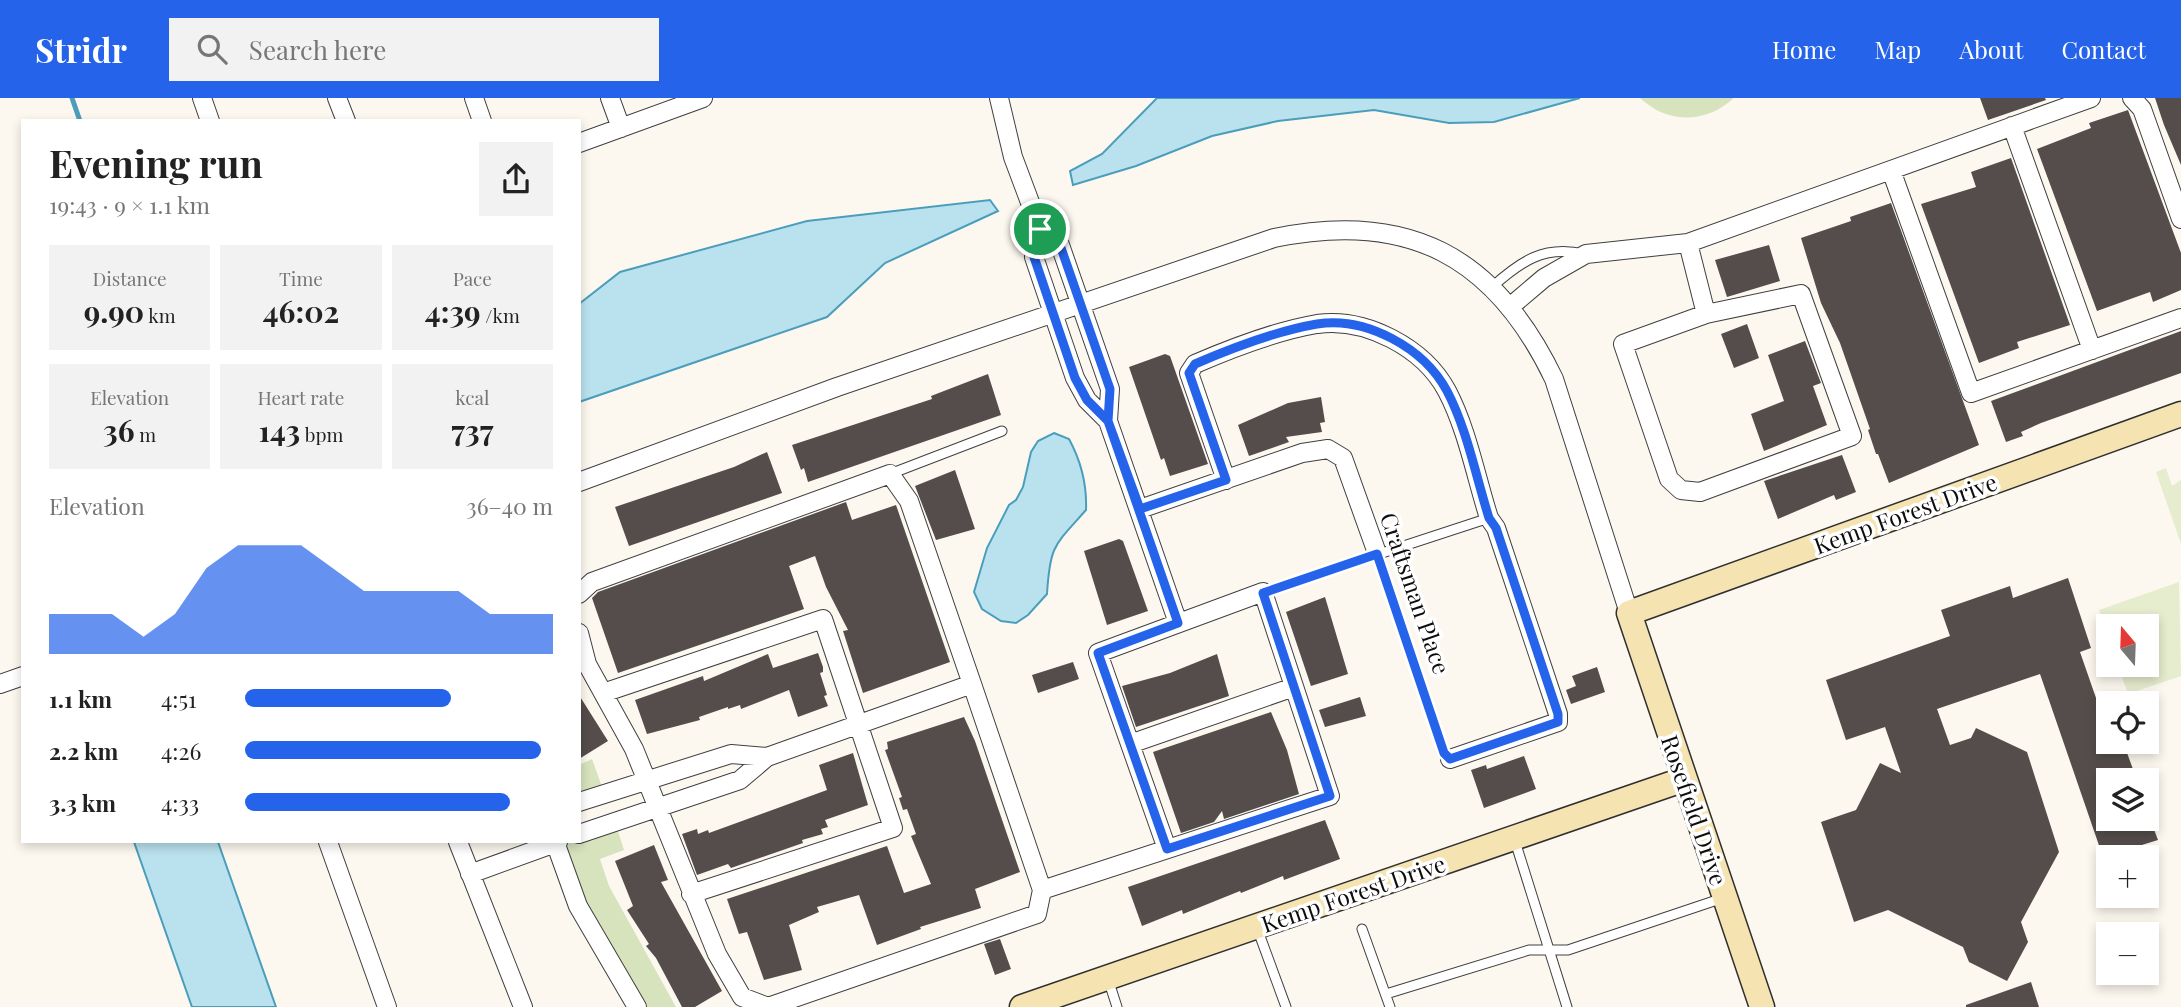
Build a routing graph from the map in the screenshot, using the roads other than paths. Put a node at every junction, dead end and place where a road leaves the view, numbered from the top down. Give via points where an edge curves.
1 (202, 98) edge
2 (337, 98) edge
3 (474, 98) edge
4 (610, 98) edge
5 (703, 98) edge
6 (999, 98) edge
7 (2091, 98) edge
8 (2133, 98) edge
9 (209, 119) edge
10 (344, 119) edge
11 (481, 119) edge
12 (2012, 126) junction
13 (621, 128) junction
14 (581, 142) edge
15 (1891, 170) junction
16 (2181, 219) edge
17 (1040, 229) junction
18 (1688, 243) junction
19 (1586, 254) junction
20 (1492, 287) junction
21 (1079, 303) junction
22 (1511, 306) junction
23 (1052, 313) junction
24 (1706, 314) junction
25 (2181, 318) edge
26 (2092, 350) junction
27 (2181, 414) edge
28 (1108, 421) junction
29 (1002, 431) dead end
30 (890, 474) junction
31 (1226, 480) junction
32 (581, 481) edge
33 (1140, 509) junction
34 (1489, 518) junction
35 (1377, 554) junction
36 (581, 592) edge
37 (1263, 593) junction
38 (1629, 613) junction
39 (1178, 623) junction
40 (581, 641) edge
41 (21, 677) edge
42 (0, 684) edge
43 (972, 684) junction
44 (1294, 687) junction
45 (603, 693) junction
46 (859, 724) junction
47 (1130, 744) junction
48 (766, 757) junction
49 (1450, 759) joint
50 (646, 779) junction
51 (1685, 779) junction
52 (581, 801) edge
53 (657, 808) junction
54 (581, 833) edge
55 (1514, 838) junction
56 (328, 843) edge
57 (459, 843) edge
58 (553, 843) edge
59 (556, 843) edge
60 (1167, 849) junction
61 (470, 874) junction
62 (1042, 890) junction
63 (691, 894) junction
64 (1725, 898) junction
65 (1257, 926) junction
66 (1362, 929) dead end
67 (1549, 951) junction
68 (1108, 977) junction
69 (1386, 995) junction
70 (387, 1007) edge
71 (523, 1007) edge
72 (637, 1007) edge
73 (1022, 1007) edge
74 (1117, 1007) edge
75 (1286, 1007) edge
76 (1390, 1007) edge
77 (1567, 1007) edge
78 (1762, 1007) edge

1 - 9 street
2 - 10 street
3 - 11 street
4 - 13 street
5 - 13 street
6 - 17 street via 1013,157
7 - 12 street
8 - 16 street via 2142,109
12 - 15 street
12 - 26 street
13 - 14 street
15 - 18 street
15 - 26 street via 1971,393
17 - 21 street via 1060,245
17 - 23 street via 1034,257
18 - 19 street
18 - 24 street
19 - 20 lane via 1563,249 1532,257
19 - 22 street via 1544,278
20 - 21 street via 1467,267 1415,239 1349,229 1310,230
20 - 22 street
21 - 23 street
21 - 28 street via 1110,389
22 - 38 street via 1537,343 1554,379
23 - 28 street via 1077,382
23 - 32 street
24 - 24 street via 1801,294 1853,436 1700,492 1681,490 1670,479 1623,344
25 - 26 street
27 - 38 street, Kemp Forest Drive
28 - 33 street
29 - 30 lane
30 - 36 street via 592,582
30 - 43 street via 909,501
31 - 33 street
31 - 34 street via 1189,373 1195,364 1295,329 1344,323 1391,338 1434,372 1455,410
31 - 35 street, Craftsman Place via 1328,449 1343,458
33 - 39 street
34 - 35 lane
34 - 49 street via 1558,722
35 - 37 lane
35 - 49 lane, Craftsman Place via 1444,753
37 - 39 street
37 - 44 street
38 - 51 street, Rosefield Drive
39 - 47 street via 1098,653
40 - 45 street
41 - 42 street
43 - 46 street
43 - 62 street
44 - 47 street
44 - 60 street via 1330,796
45 - 46 street via 823,619
45 - 50 street
46 - 48 street
46 - 63 street via 894,828
47 - 60 street
48 - 50 street via 730,754
48 - 53 street via 740,780
50 - 52 street
50 - 53 street
51 - 55 street, Kemp Forest Drive
51 - 64 street, Rosefield Drive
53 - 54 street
53 - 63 street
55 - 65 street, Kemp Forest Drive
55 - 67 lane
56 - 70 street
57 - 61 street
58 - 61 street
59 - 72 street via 578,906
60 - 62 street
61 - 71 street
62 - 63 street via 1037,914 768,1007 742,997
64 - 67 lane via 1568,950
64 - 78 street, Rosefield Drive
65 - 68 street, Kemp Forest Drive
65 - 75 lane
66 - 69 lane
67 - 69 lane via 1529,950
67 - 77 lane
68 - 73 street, Kemp Forest Drive
68 - 74 lane
69 - 76 lane

